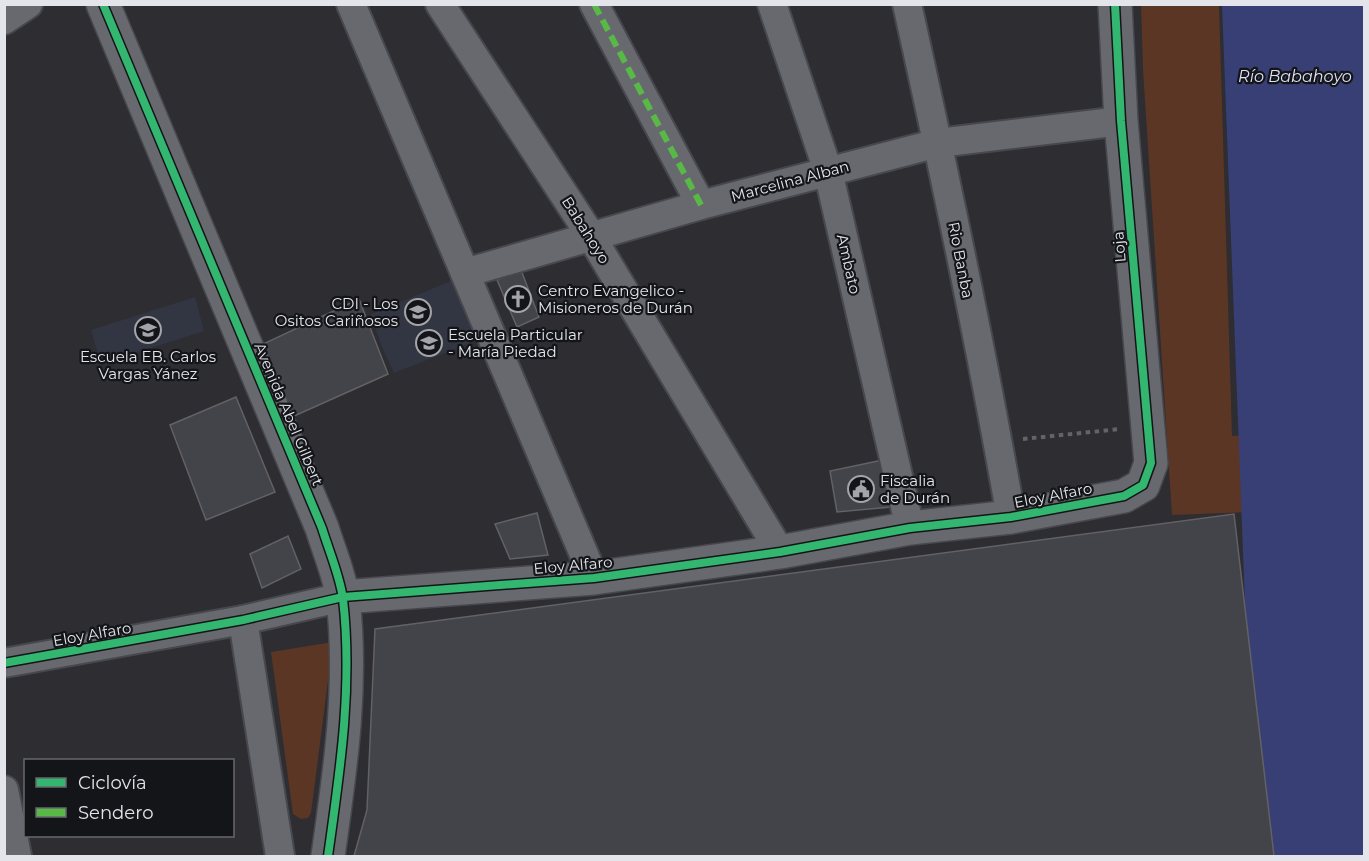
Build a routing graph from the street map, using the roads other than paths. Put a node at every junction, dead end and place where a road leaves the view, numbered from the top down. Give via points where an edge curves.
1 (28, 4) edge
2 (103, 4) edge
3 (351, 4) edge
4 (440, 4) edge
5 (594, 4) edge
6 (772, 4) edge
7 (907, 4) edge
8 (1115, 4) edge
9 (4, 20) edge
10 (1121, 121) junction
11 (938, 143) junction
12 (828, 171) junction
13 (701, 205) junction
14 (591, 236) junction
15 (465, 273) junction
16 (1143, 485) joint
17 (1011, 517) junction
18 (910, 528) junction
19 (780, 552) junction
20 (594, 578) junction
21 (343, 597) junction
22 (243, 620) junction
23 (4, 663) edge
24 (4, 790) edge
25 (17, 856) edge
26 (280, 856) edge
27 (328, 856) edge

1 - 9 street
2 - 21 street, Avenida Abel Gilbert via 322,528
3 - 15 street
4 - 14 street, Babahoyo
5 - 13 street
6 - 12 street, Ambato
7 - 11 street, Rio Banba
8 - 10 street, Loja
10 - 11 street, Marcelina Alban
10 - 16 street, Loja via 1151,463
11 - 12 street, Marcelina Alban
11 - 17 street, Rio Banba
12 - 13 street, Marcelina Alban
12 - 18 street, Ambato
13 - 14 street, Marcelina Alban
14 - 15 street, Marcelina Alban
14 - 19 street, Babahoyo
15 - 20 street
16 - 17 street, Eloy Alfaro via 1124,495
17 - 18 street, Eloy Alfaro
18 - 19 street, Eloy Alfaro
19 - 20 street, Eloy Alfaro
20 - 21 street, Eloy Alfaro
21 - 22 street, Eloy Alfaro
21 - 27 street, Avenida Abel Gilbert via 347,679 341,764
22 - 23 street, Eloy Alfaro
22 - 26 street
24 - 25 street

